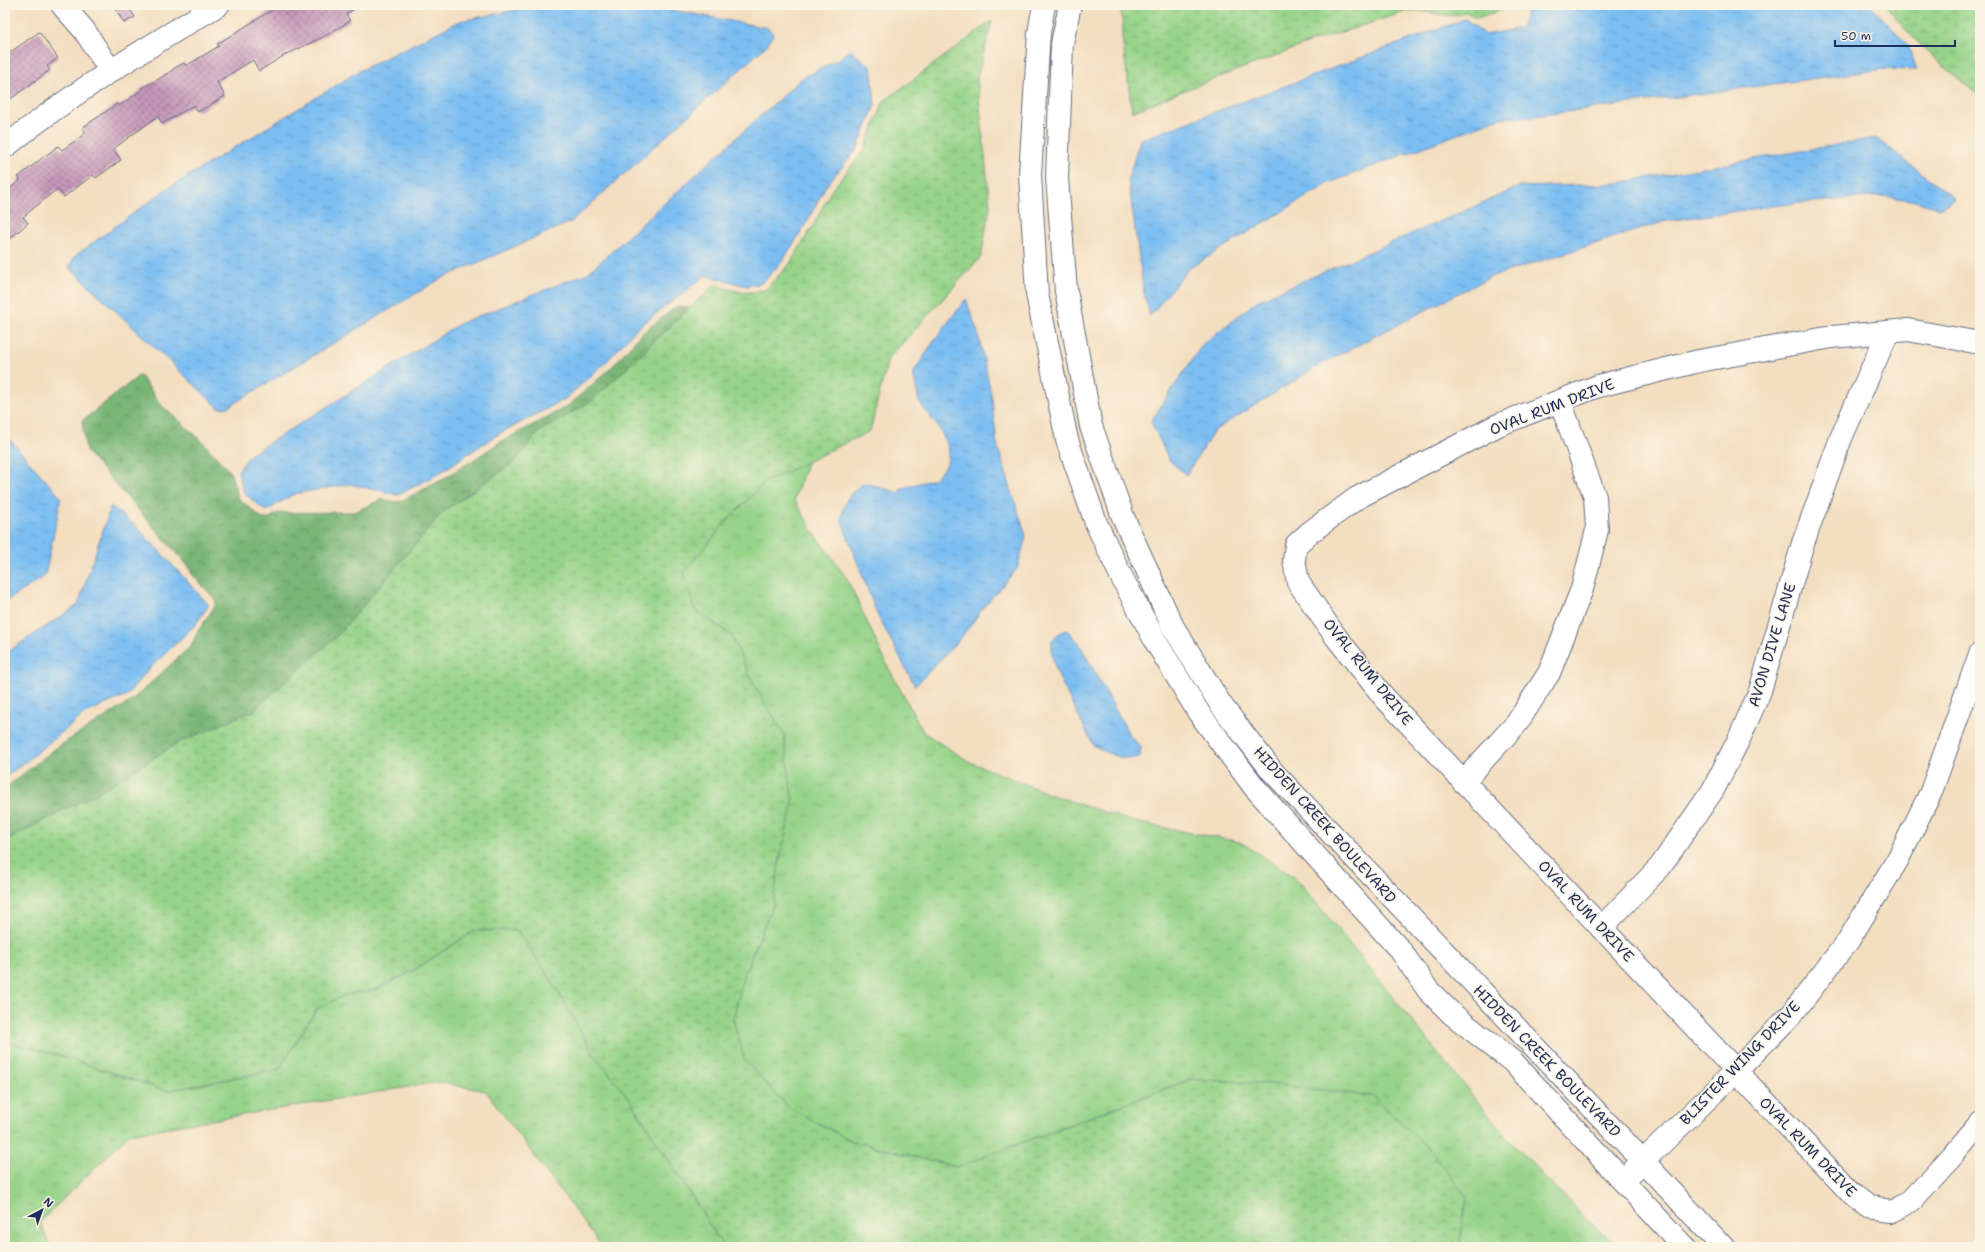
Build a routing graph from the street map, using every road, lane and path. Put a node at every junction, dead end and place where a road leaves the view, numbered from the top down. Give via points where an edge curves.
1 (62, 5) edge
2 (218, 5) edge
3 (1044, 5) edge
4 (1070, 5) edge
5 (110, 70) junction
6 (5, 147) edge
7 (1888, 332) junction
8 (1980, 343) edge
9 (1560, 401) junction
10 (1980, 654) edge
11 (1464, 782) junction
12 (1601, 928) junction
13 (1736, 1071) junction
14 (1980, 1123) edge
15 (1643, 1161) junction
16 (1622, 1182) junction
17 (1684, 1247) edge
18 (1723, 1247) edge

1 - 5 street via 80,25
2 - 5 street
3 - 16 street, HIDDEN CREEK BOULEVARD via 1039,33 1030,174 1037,294 1067,440 1096,523 1120,576 1199,713 1255,788 1401,951 1428,990 1452,1014 1512,1061
4 - 15 street, HIDDEN CREEK BOULEVARD via 1062,44 1057,178 1066,291 1091,426 1123,516 1172,625 1221,705 1273,772
5 - 6 street via 44,115
7 - 8 street, OVAL RUM DRIVE via 1908,330
7 - 9 street, OVAL RUM DRIVE via 1832,337 1699,361 1598,386
7 - 12 street, AVON DIVE LANE via 1841,438 1803,543 1760,691 1739,739 1713,790 1660,867
9 - 11 street via 1596,497 1597,530 1582,589 1549,674 1517,724
9 - 11 street, OVAL RUM DRIVE via 1498,425 1357,498 1296,545 1294,560 1298,582 1336,637 1384,697
10 - 13 street, BLISTER WING DRIVE via 1931,792 1898,858 1848,941 1792,1014
11 - 12 street, OVAL RUM DRIVE
12 - 13 street, OVAL RUM DRIVE
13 - 14 street, OVAL RUM DRIVE via 1852,1194 1869,1207 1892,1210 1911,1202
13 - 15 street, BLISTER WING DRIVE
15 - 16 street, BLISTER WING DRIVE
15 - 18 street, HIDDEN CREEK BOULEVARD
16 - 17 street, HIDDEN CREEK BOULEVARD

